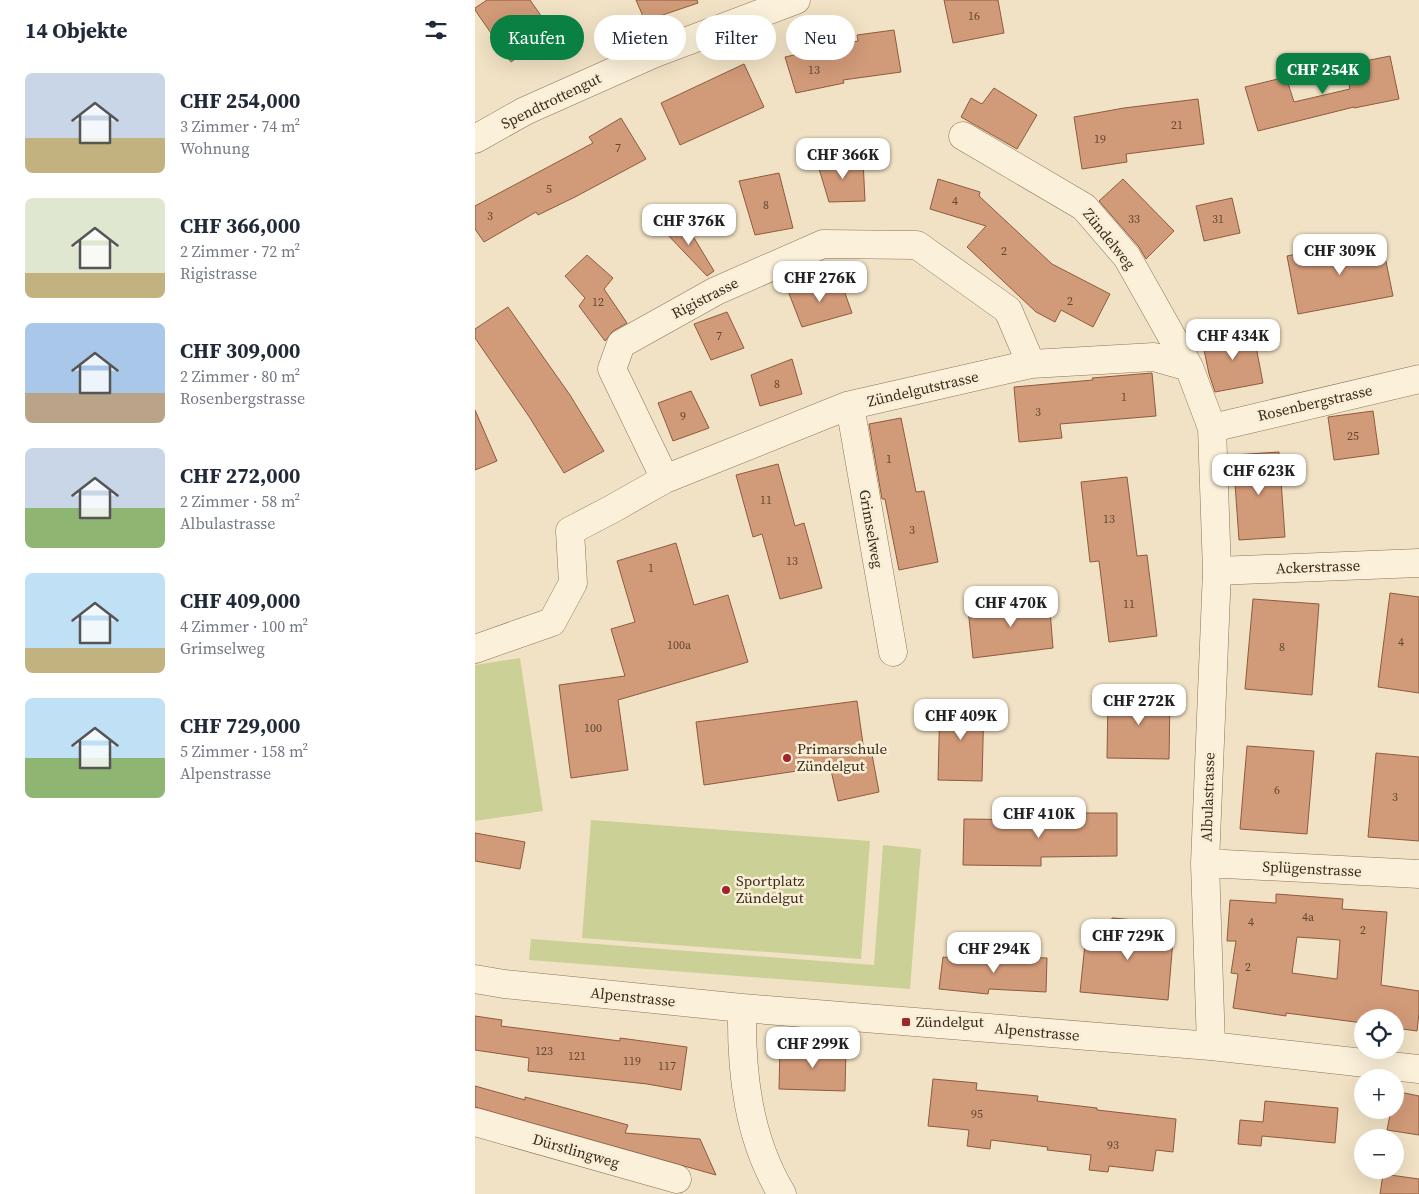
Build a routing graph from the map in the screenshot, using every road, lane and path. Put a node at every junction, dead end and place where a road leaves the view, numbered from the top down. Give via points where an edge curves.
1 (796, 0) edge
2 (963, 136) dead end
3 (475, 139) edge
4 (1031, 364) junction
5 (1189, 367) junction
6 (1419, 379) edge
7 (850, 406) junction
8 (1212, 428) junction
9 (665, 479) junction
10 (1419, 563) edge
11 (1217, 571) junction
12 (475, 649) edge
13 (893, 652) dead end
14 (1205, 863) junction
15 (1419, 874) edge
16 (475, 979) edge
17 (742, 1008) junction
18 (1211, 1046) junction
19 (1419, 1069) edge
20 (475, 1122) edge
21 (677, 1179) dead end
22 (781, 1194) edge

1 - 3 street, Spendtrottengut via 653,54 525,112
2 - 5 street, Zündelweg via 1084,207 1127,258
4 - 5 street, Zündelgutstrasse via 1154,357
4 - 7 street, Zündelgutstrasse
4 - 9 street, Rigistrasse via 1008,310 917,245 823,244 716,290 621,344 613,369
5 - 8 street
6 - 8 street, Rosenbergstrasse
7 - 9 street, Zündelgutstrasse
7 - 13 street, Grimselweg
8 - 11 street, Albulastrasse
9 - 12 street, Zündelgutstrasse via 570,530 573,583 551,622
10 - 11 street, Ackerstrasse
11 - 14 street, Albulastrasse
14 - 15 street, Splügenstrasse
14 - 18 street, Albulastrasse
16 - 17 street, Alpenstrasse
17 - 18 street, Alpenstrasse
17 - 22 street via 744,1082 753,1124 769,1172
18 - 19 street, Alpenstrasse
20 - 21 street, Dürstlingweg

